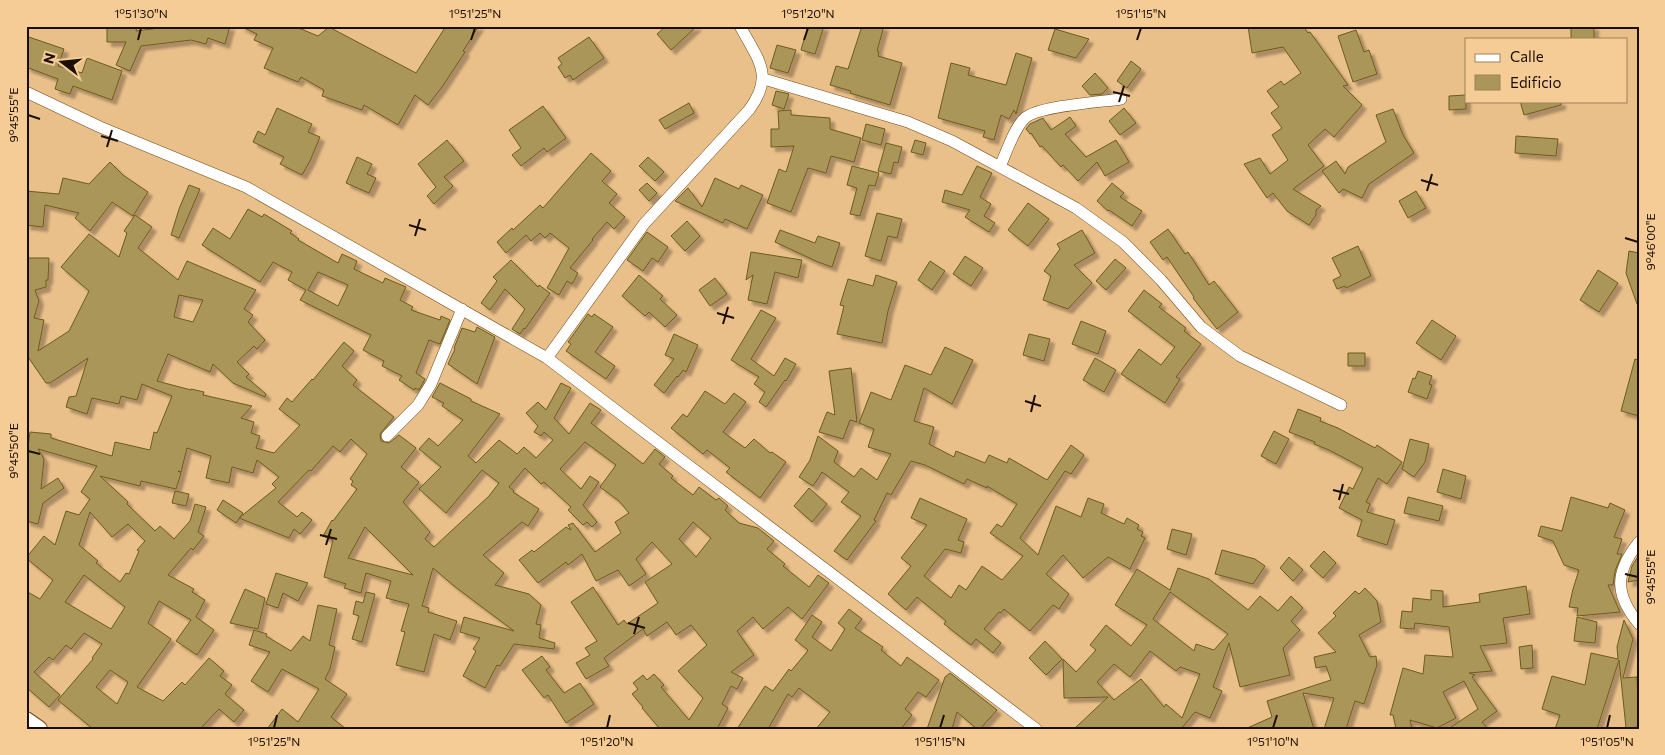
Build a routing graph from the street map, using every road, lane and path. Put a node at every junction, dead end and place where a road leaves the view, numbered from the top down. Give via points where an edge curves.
1 (740, 26) edge
2 (764, 78) junction
3 (26, 92) edge
4 (1121, 99) dead end
5 (1000, 167) junction
6 (462, 309) junction
7 (547, 358) junction
8 (1341, 405) dead end
9 (387, 436) dead end
10 (1639, 542) edge
11 (1639, 624) edge
12 (26, 720) edge
13 (39, 729) edge
14 (1036, 729) edge

1 - 2 street via 758,58
2 - 5 street via 908,122
2 - 7 street via 758,97 749,110 644,224
3 - 6 street via 100,128 246,187
4 - 5 street via 1063,106 1026,117
5 - 8 street via 1076,208 1123,242 1201,327 1240,356
6 - 7 street
6 - 9 street via 431,384 418,405
7 - 14 street
10 - 11 street via 1623,564 1620,580 1624,600
12 - 13 main road

